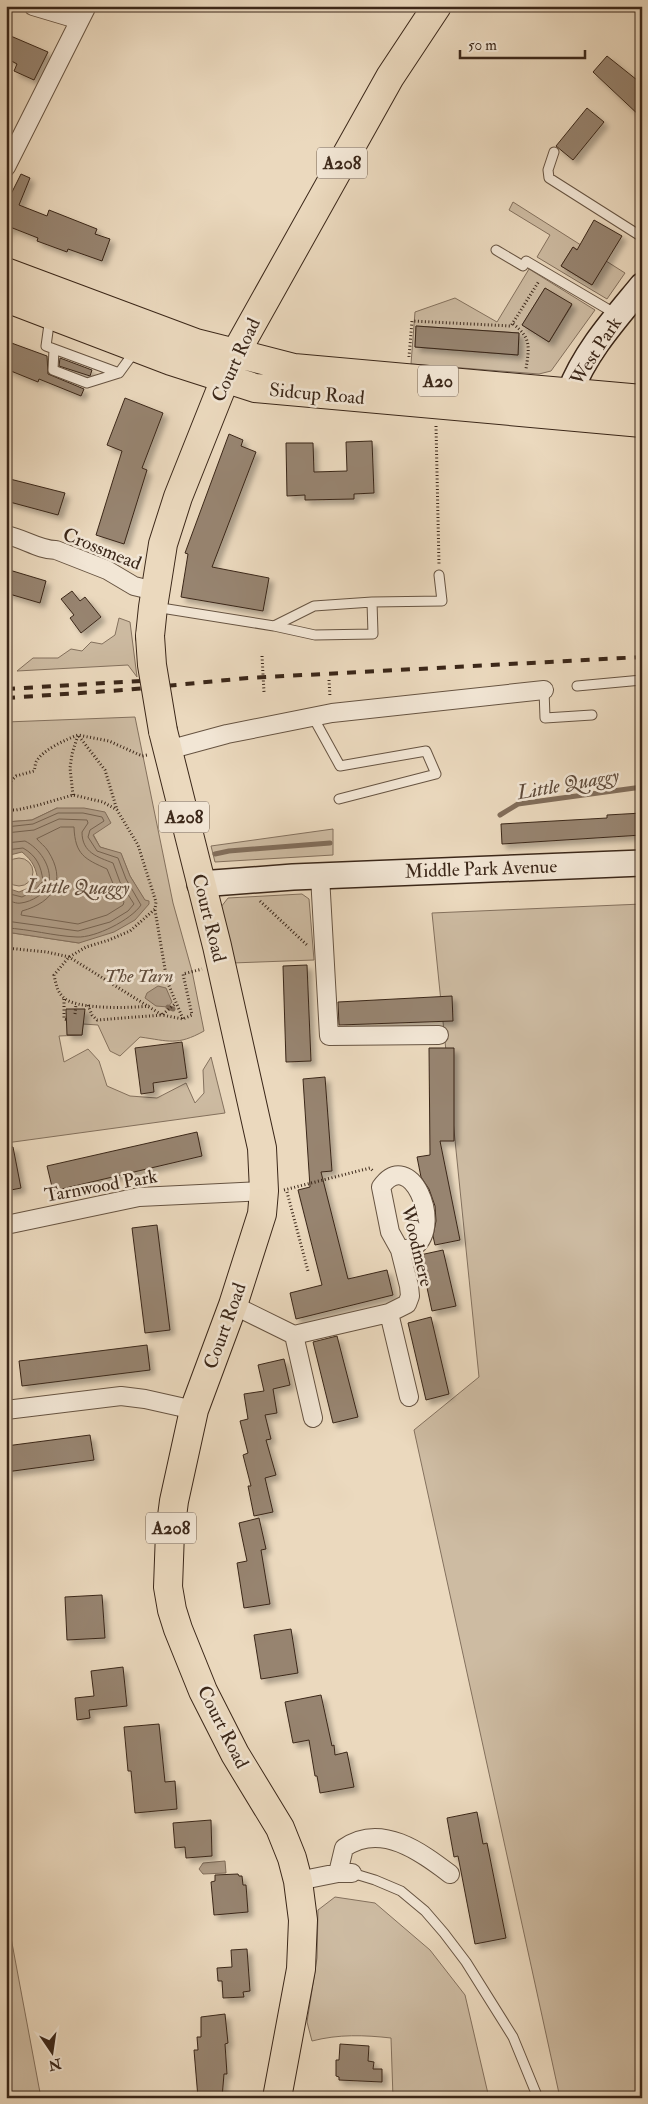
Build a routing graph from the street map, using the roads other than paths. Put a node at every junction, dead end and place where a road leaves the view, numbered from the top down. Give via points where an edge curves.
1 (32, 6) edge
2 (436, 7) edge
3 (83, 13) edge
4 (554, 152) dead end
5 (6, 167) edge
6 (642, 237) edge
7 (496, 250) dead end
8 (6, 272) edge
9 (642, 286) edge
10 (6, 298) edge
11 (50, 314) junction
12 (618, 315) junction
13 (137, 348) junction
14 (54, 349) junction
15 (230, 367) junction
16 (119, 373) junction
17 (570, 392) junction
18 (642, 399) edge
19 (642, 423) edge
20 (6, 534) edge
21 (439, 575) road end
22 (154, 599) junction
23 (372, 602) junction
24 (274, 626) junction
25 (642, 680) edge
26 (577, 686) dead end
27 (544, 690) joint
28 (592, 715) dead end
29 (313, 717) junction
30 (162, 745) junction
31 (339, 799) dead end
32 (642, 863) edge
33 (320, 876) junction
34 (200, 884) junction
35 (439, 1035) dead end
36 (275, 1190) junction
37 (6, 1226) edge
38 (400, 1250) junction
39 (233, 1305) junction
40 (389, 1313) junction
41 (294, 1335) junction
42 (409, 1397) dead end
43 (6, 1410) edge
44 (194, 1410) junction
45 (313, 1418) dead end
46 (345, 1873) junction
47 (450, 1874) dead end
48 (298, 1881) junction
49 (277, 2098) edge
50 (538, 2098) edge

1 - 3 street
2 - 15 main road, Court Road / A208 via 390,77
3 - 5 street
4 - 6 lane via 549,178
7 - 12 lane via 523,266 526,261
8 - 15 main road, Sidcup Road / A20 via 196,343
9 - 12 street, West Park
10 - 11 main road, Sidcup Road / A20
11 - 13 main road, Sidcup Road / A20
11 - 14 lane via 46,346
12 - 17 street, West Park via 576,376
13 - 15 main road, Sidcup Road / A20
13 - 16 lane
14 - 16 lane
14 - 16 lane via 53,370 86,383
15 - 17 main road, Sidcup Road / A20 via 294,368
15 - 19 main road, Sidcup Road / A20 via 264,389
15 - 22 main road, Court Road / A208 via 178,497 163,544
17 - 18 main road, Sidcup Road / A20
20 - 22 street, Crossmead via 107,570
21 - 23 lane via 442,601
22 - 24 lane
22 - 30 main road, Court Road / A208, bridge via 150,636
23 - 24 lane via 314,606
23 - 24 lane via 373,634 315,635
25 - 26 lane
27 - 28 lane via 545,718
27 - 29 street
29 - 30 street
29 - 31 lane via 340,766 426,751 436,774
30 - 34 main road, Court Road / A208
32 - 33 street, Middle Park Avenue
33 - 34 street, Middle Park Avenue
33 - 35 street via 329,1036
34 - 36 main road, Court Road / A208 via 262,1148
36 - 37 street, Tarnwood Park via 138,1197
36 - 39 main road, Court Road / A208 via 262,1214
38 - 38 street, Woodmere via 390,1232 381,1187 394,1176 408,1177 415,1182 425,1216 424,1234 414,1248
38 - 40 street, Woodmere via 410,1296 407,1304
39 - 41 street
39 - 44 main road, Court Road / A208
40 - 41 street, Woodmere
40 - 42 street
41 - 45 street
43 - 44 street via 121,1396
44 - 48 main road, Court Road / A208 via 170,1532 168,1587 172,1610 217,1722 280,1828
46 - 47 street via 340,1859 344,1848 358,1840 374,1838 412,1847
46 - 48 street
46 - 50 lane via 375,1880 401,1891 444,1933 513,2037
48 - 49 main road, Court Road / A208 via 303,1920 301,1969

